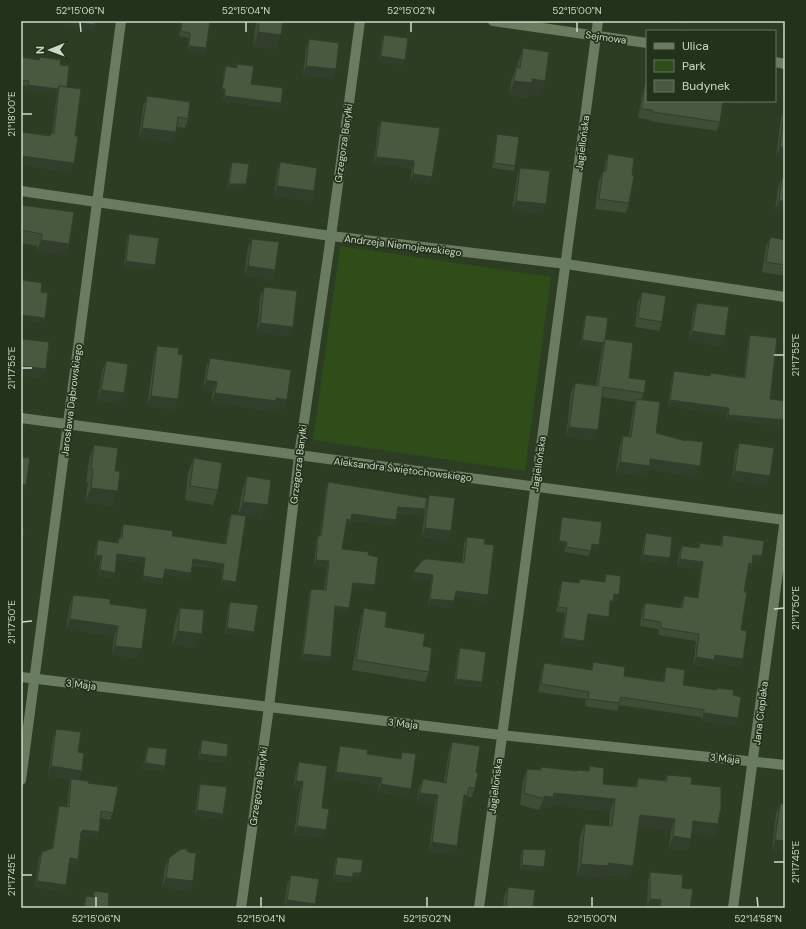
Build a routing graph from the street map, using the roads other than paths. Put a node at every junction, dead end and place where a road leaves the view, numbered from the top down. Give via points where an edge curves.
1 (121, 21) edge
2 (360, 21) edge
3 (493, 21) edge
4 (598, 21) edge
5 (596, 36) junction
6 (646, 43) edge
7 (21, 191) edge
8 (97, 201) junction
9 (331, 236) junction
10 (566, 264) junction
11 (785, 297) edge
12 (21, 418) edge
13 (68, 425) junction
14 (299, 456) junction
15 (535, 486) junction
16 (785, 520) edge
17 (21, 676) edge
18 (34, 678) junction
19 (269, 707) junction
20 (501, 735) junction
21 (753, 761) junction
22 (785, 765) edge
23 (21, 780) edge
24 (240, 908) edge
25 (479, 908) edge
26 (733, 908) edge

1 - 8 street, Jarosława Dąbrowskiego
2 - 9 street, Grzegorza Baryłki
3 - 5 street, Sejmowa
4 - 5 street, Jagiellońska
5 - 6 street, Sejmowa
5 - 10 street, Jagiellońska
7 - 8 street, Andrzeja Niemojewskiego
8 - 9 street, Andrzeja Niemojewskiego
8 - 13 street, Jarosława Dąbrowskiego
9 - 10 street, Andrzeja Niemojewskiego
9 - 14 street, Grzegorza Baryłki
10 - 11 street, Andrzeja Niemojewskiego
10 - 15 street, Jagiellońska
12 - 13 street, Aleksandra Świętochowskiego
13 - 14 street, Aleksandra Świętochowskiego
13 - 18 street, Jarosława Dąbrowskiego
14 - 15 street, Aleksandra Świętochowskiego
14 - 19 street, Grzegorza Baryłki
15 - 16 street, Aleksandra Świętochowskiego
15 - 20 street, Jagiellońska
16 - 21 street, Jana Cieplaka
17 - 18 street, 3 Maja
18 - 19 street, 3 Maja
18 - 23 street, Jarosława Dąbrowskiego
19 - 20 street, 3 Maja
19 - 24 street, Grzegorza Baryłki
20 - 21 street, 3 Maja
20 - 25 street, Jagiellońska
21 - 22 street, 3 Maja
21 - 26 street, Jana Cieplaka

